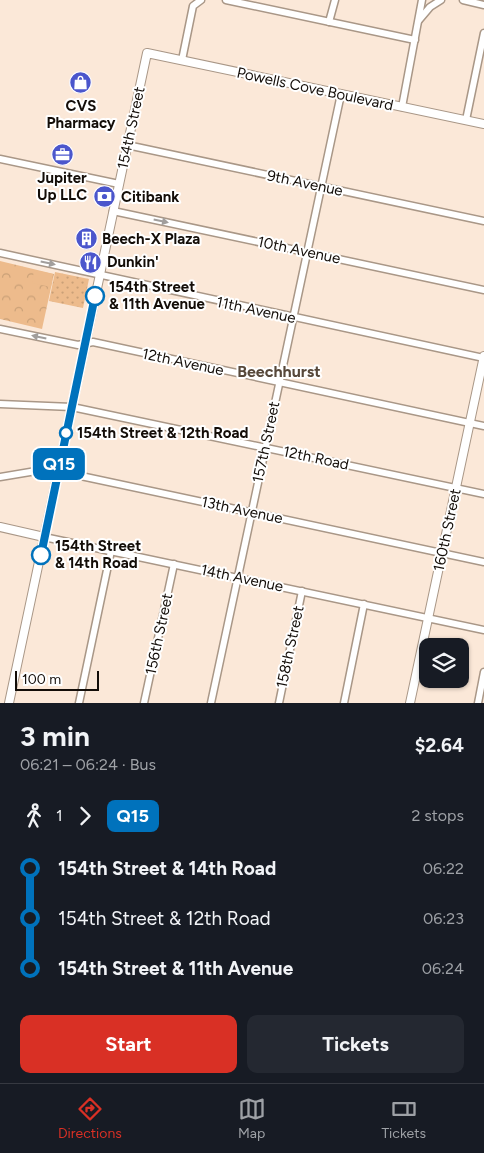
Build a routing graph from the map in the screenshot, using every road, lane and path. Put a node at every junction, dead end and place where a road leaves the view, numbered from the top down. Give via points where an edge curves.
1 (200, 0) edge
2 (226, 0) edge
3 (335, 0) edge
4 (422, 0) edge
5 (441, 0) edge
6 (464, 0) edge
7 (484, 4) edge
8 (419, 21) junction
9 (329, 22) junction
10 (484, 33) edge
11 (415, 40) junction
12 (147, 53) joint
13 (182, 60) junction
14 (341, 94) junction
15 (402, 107) junction
16 (466, 120) junction
17 (484, 124) edge
18 (127, 145) junction
19 (0, 159) edge
20 (119, 184) junction
21 (321, 187) junction
22 (113, 211) junction
23 (484, 221) edge
24 (306, 252) junction
25 (0, 253) edge
26 (100, 274) junction
27 (484, 290) edge
28 (293, 317) junction
29 (0, 329) edge
30 (85, 344) junction
31 (484, 357) edge
32 (279, 382) junction
33 (0, 404) edge
34 (72, 407) junction
35 (470, 423) junction
36 (484, 426) edge
37 (265, 448) junction
38 (58, 471) junction
39 (0, 477) edge
40 (456, 488) junction
41 (484, 494) edge
42 (251, 512) junction
43 (0, 527) edge
44 (44, 537) junction
45 (111, 551) junction
46 (442, 553) junction
47 (484, 562) edge
48 (174, 564) junction
49 (238, 578) junction
50 (302, 591) junction
51 (364, 604) junction
52 (428, 618) junction
53 (484, 630) edge
54 (484, 672) edge
55 (9, 703) edge
56 (79, 703) edge
57 (144, 703) edge
58 (211, 703) edge
59 (279, 703) edge
60 (344, 703) edge
61 (410, 703) edge
62 (478, 703) edge

1 - 13 street via 193,6
2 - 9 street
3 - 9 street
4 - 8 street
5 - 8 street via 430,7
6 - 7 street
8 - 11 street
9 - 11 street
10 - 16 street
11 - 15 street
12 - 13 street, Powells Cove Boulevard
12 - 18 street, 154th Street
13 - 14 street, Powells Cove Boulevard
14 - 15 street, Powells Cove Boulevard
14 - 21 street, 157th Street
15 - 16 street, Powells Cove Boulevard
16 - 17 street, Powells Cove Boulevard
18 - 20 street, 154th Street
18 - 21 street, 9th Avenue
19 - 20 street
20 - 22 street, 154th Street
21 - 23 street, 9th Avenue
21 - 24 street, 157th Street
22 -> 24 street, 10th Avenue
22 - 26 street, 154th Street
24 - 27 street, 10th Avenue
24 - 28 street, 157th Street
25 -> 26 street, 11th Avenue
26 - 28 street, 11th Avenue
26 - 30 street, 154th Street
28 - 31 street, 11th Avenue
28 - 32 street, 157th Street
30 -> 29 street, 12th Avenue via 78,346
30 - 32 street, 12th Avenue via 93,342
30 - 34 street, 154th Street
31 - 35 street, 160th Street
32 - 35 street, 12th Avenue
32 - 37 street, 157th Street
33 - 34 street, 12th Road
34 - 37 street, 12th Road
34 - 38 street, 154th Street
35 - 36 street, 12th Avenue
35 - 40 street, 160th Street
37 - 40 street, 12th Road
37 - 42 street, 157th Street
38 - 39 street, 13th Avenue via 48,469
38 - 42 street, 13th Avenue
38 - 44 street, 154th Street
40 - 41 street, 12th Road
40 - 46 street, 160th Street
42 - 46 street, 13th Avenue
42 - 49 street, 157th Street
43 - 44 street, 14th Avenue
44 - 45 street, 14th Avenue
44 - 55 street, 154th Street
45 - 48 street, 14th Avenue
45 - 56 street
46 - 47 street, 13th Avenue
46 - 52 street, 160th Street
48 - 49 street, 14th Avenue
48 - 57 street, 156th Street
49 - 50 street, 14th Avenue
49 - 58 street, 157th Street
50 - 51 street, 14th Avenue
50 - 59 street, 158th Street
51 - 52 street, 14th Avenue
51 - 60 street
52 - 53 street, 14th Avenue
52 - 61 street, 160th Street
54 - 62 street

